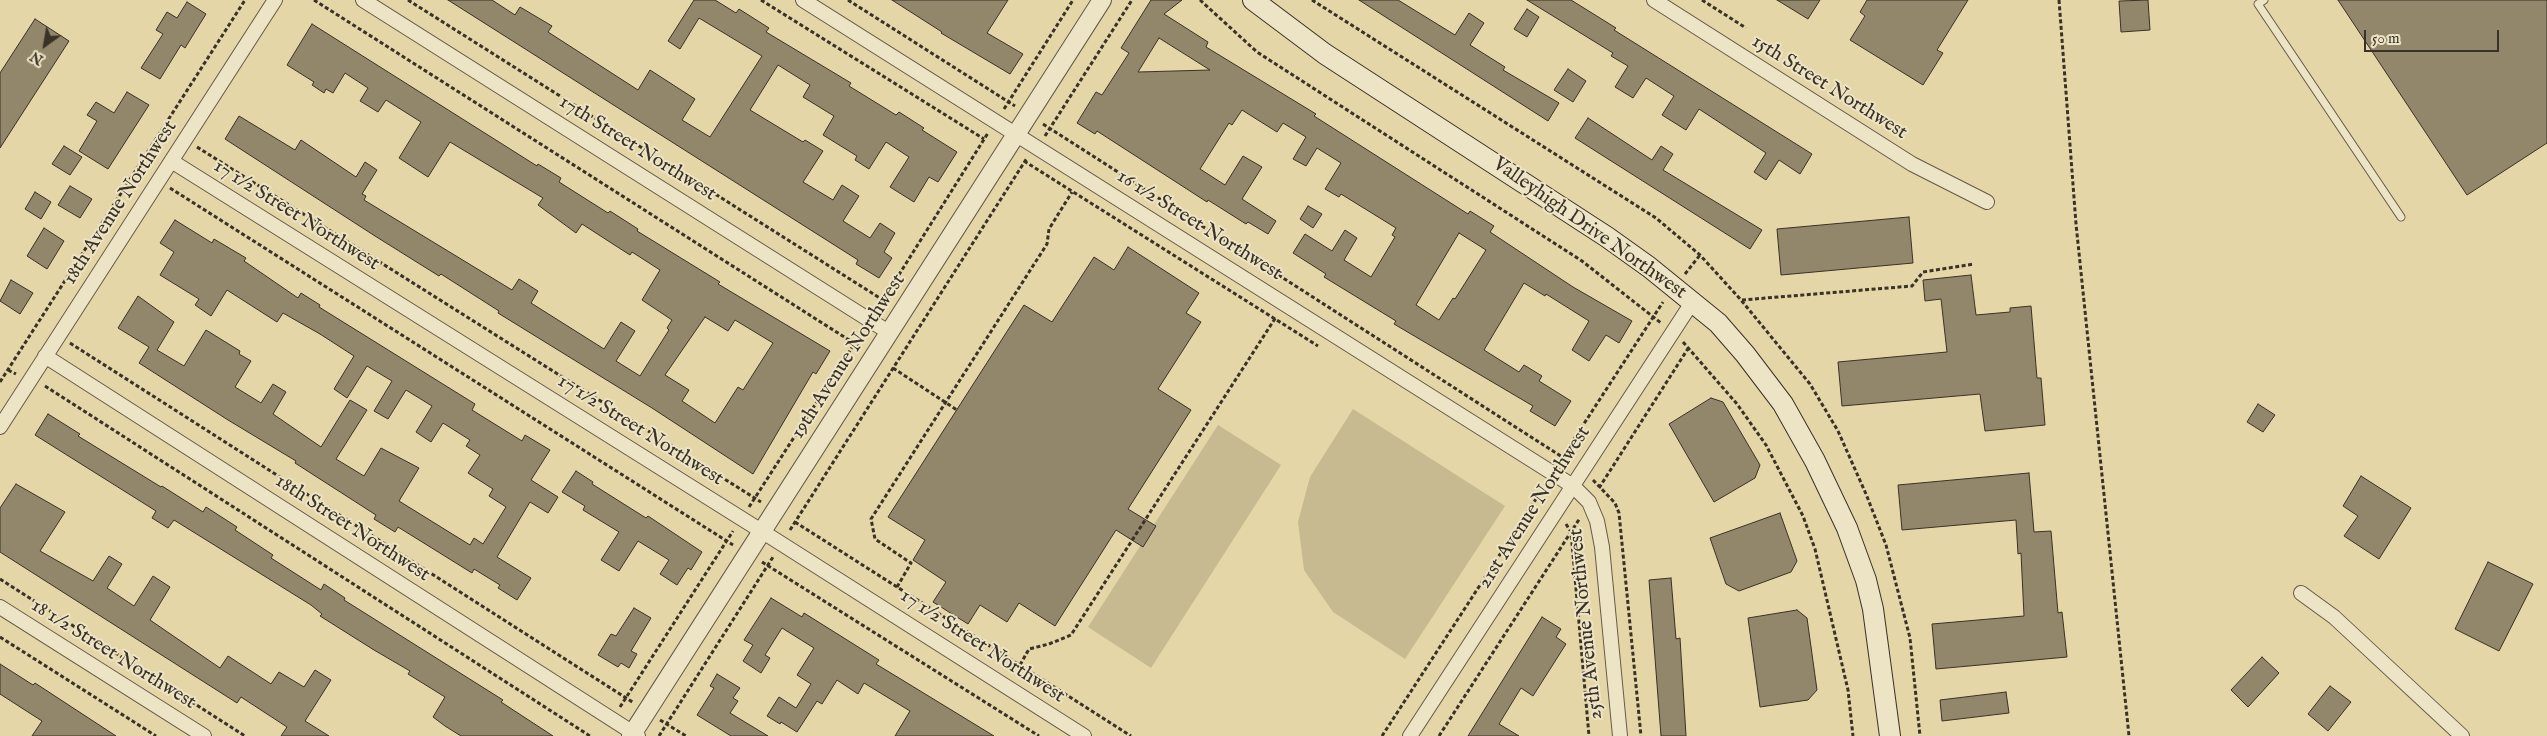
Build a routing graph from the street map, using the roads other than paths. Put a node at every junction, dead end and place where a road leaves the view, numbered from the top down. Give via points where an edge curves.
1 (275, 0) edge
2 (363, 0) edge
3 (803, 0) edge
4 (1102, 0) edge
5 (1253, 0) edge
6 (1654, 0) edge
7 (2264, 0) edge
8 (1018, 134) junction
9 (172, 162) junction
10 (1987, 202) dead end
11 (2401, 217) dead end
12 (1693, 301) junction
13 (890, 333) junction
14 (45, 356) junction
15 (0, 427) edge
16 (1572, 486) junction
17 (763, 532) junction
18 (2301, 593) dead end
19 (0, 607) edge
20 (634, 735) edge
21 (204, 736) edge
22 (1084, 736) edge
23 (1410, 736) edge
24 (1620, 736) edge
25 (1890, 736) edge
26 (2462, 736) edge

1 - 9 street, 18th Avenue Northwest
2 - 13 street, 17th Street Northwest
3 - 8 street, 16 1/2 Street Northwest
4 - 8 street, 19th Avenue Northwest
5 - 12 main road, Valleyhigh Drive Northwest via 1325,54 1607,237
6 - 10 street, 15th Street Northwest via 1912,164
7 - 11 lane via 2258,4
8 - 13 street, 19th Avenue Northwest
8 - 16 street, 16 1/2 Street Northwest
9 - 14 street, 18th Avenue Northwest
9 - 17 street, 17 1/2 Street Northwest
12 - 16 street, 21st Avenue Northwest
12 - 25 main road, Valleyhigh Drive Northwest via 1718,323 1763,374 1818,468 1847,528 1873,609
13 - 17 street, 19th Avenue Northwest
14 - 15 street, 18th Avenue Northwest
14 - 20 street, 18th Street Northwest
16 - 23 street, 21st Avenue Northwest
16 - 24 street, 25th Avenue Northwest via 1589,502 1601,539
17 - 20 street, 19th Avenue Northwest
17 - 22 street, 17 1/2 Street Northwest
18 - 26 street via 2334,617
19 - 21 street, 18 1/2 Street Northwest

